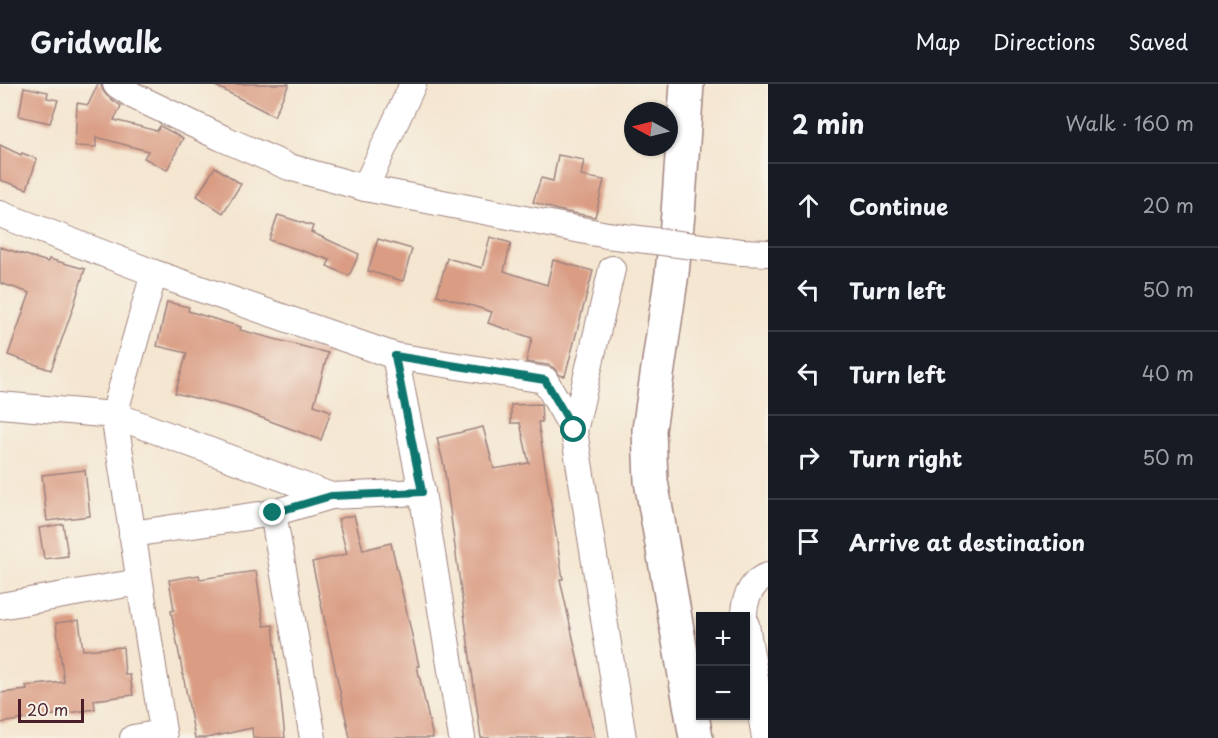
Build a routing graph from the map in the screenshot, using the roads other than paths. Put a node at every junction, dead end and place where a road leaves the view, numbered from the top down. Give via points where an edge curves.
1 (116, 84) edge
2 (413, 84) edge
3 (687, 84) edge
4 (364, 188) junction
5 (0, 214) edge
6 (768, 253) edge
7 (612, 269) dead end
8 (154, 273) junction
9 (395, 356) junction
10 (0, 405) edge
11 (114, 415) junction
12 (574, 430) junction
13 (422, 492) junction
14 (331, 496) junction
15 (273, 513) junction
16 (132, 534) junction
17 (768, 576) edge
18 (139, 582) junction
19 (0, 606) edge
20 (745, 612) edge
21 (750, 649) edge
22 (164, 735) edge
23 (133, 738) edge
24 (313, 738) edge
25 (462, 738) edge
26 (623, 738) edge
27 (696, 738) edge
28 (765, 738) edge

1 - 4 street via 261,155
2 - 4 street
3 - 27 street via 676,238 649,430 651,481
4 - 6 street, bridge via 607,235
5 - 8 street
7 - 12 street
8 - 9 street
8 - 11 street
9 - 12 street via 545,380
9 - 13 street
10 - 11 street
11 - 14 street
11 - 16 street
12 - 26 street
13 - 14 street
13 - 25 street
14 - 15 street
15 - 16 street
15 - 24 street
16 - 18 street
17 - 20 street via 748,593
18 - 19 street
18 - 22 street
21 - 28 street
22 - 23 street

